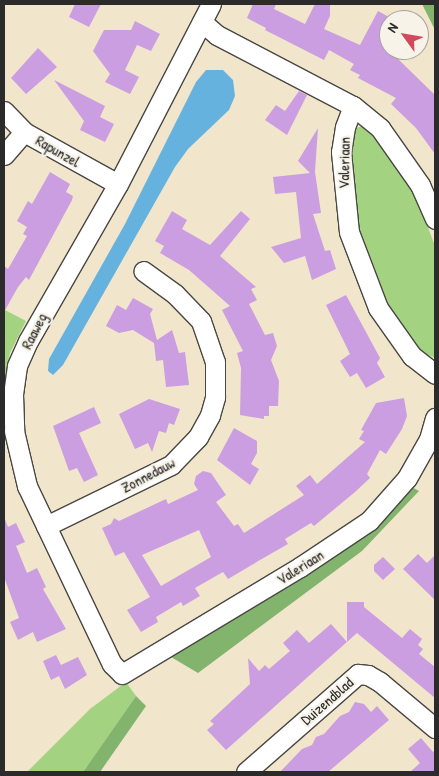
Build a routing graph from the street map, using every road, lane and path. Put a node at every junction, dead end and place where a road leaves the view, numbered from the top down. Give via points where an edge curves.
1 (211, 4) edge
2 (202, 22) junction
3 (353, 106) junction
4 (4, 111) edge
5 (24, 132) junction
6 (4, 155) edge
7 (118, 184) junction
8 (435, 219) edge
9 (142, 271) dead end
10 (435, 374) edge
11 (435, 418) edge
12 (46, 526) junction
13 (122, 674) joint
14 (435, 728) edge
15 (246, 772) edge

1 - 2 street, Raaweg
2 - 3 street via 218,35
2 - 7 street, Raaweg
3 - 8 street via 380,128 400,152 420,184
3 - 10 street, Valeriaan via 341,152 349,232 378,308 412,356
4 - 5 street, Rapunzel
5 - 6 street
5 - 7 street, Rapunzel
7 - 12 street, Raaweg via 17,366 13,402 18,459 26,486
9 - 12 street, Zonnedauw via 175,294 201,322 215,362 215,397 210,416 198,437 172,466
11 - 13 street, Valeriaan via 429,439 407,478 369,521 300,567
12 - 13 street, Raaweg via 103,651
14 - 15 street, Duizendblad via 380,682 358,674

